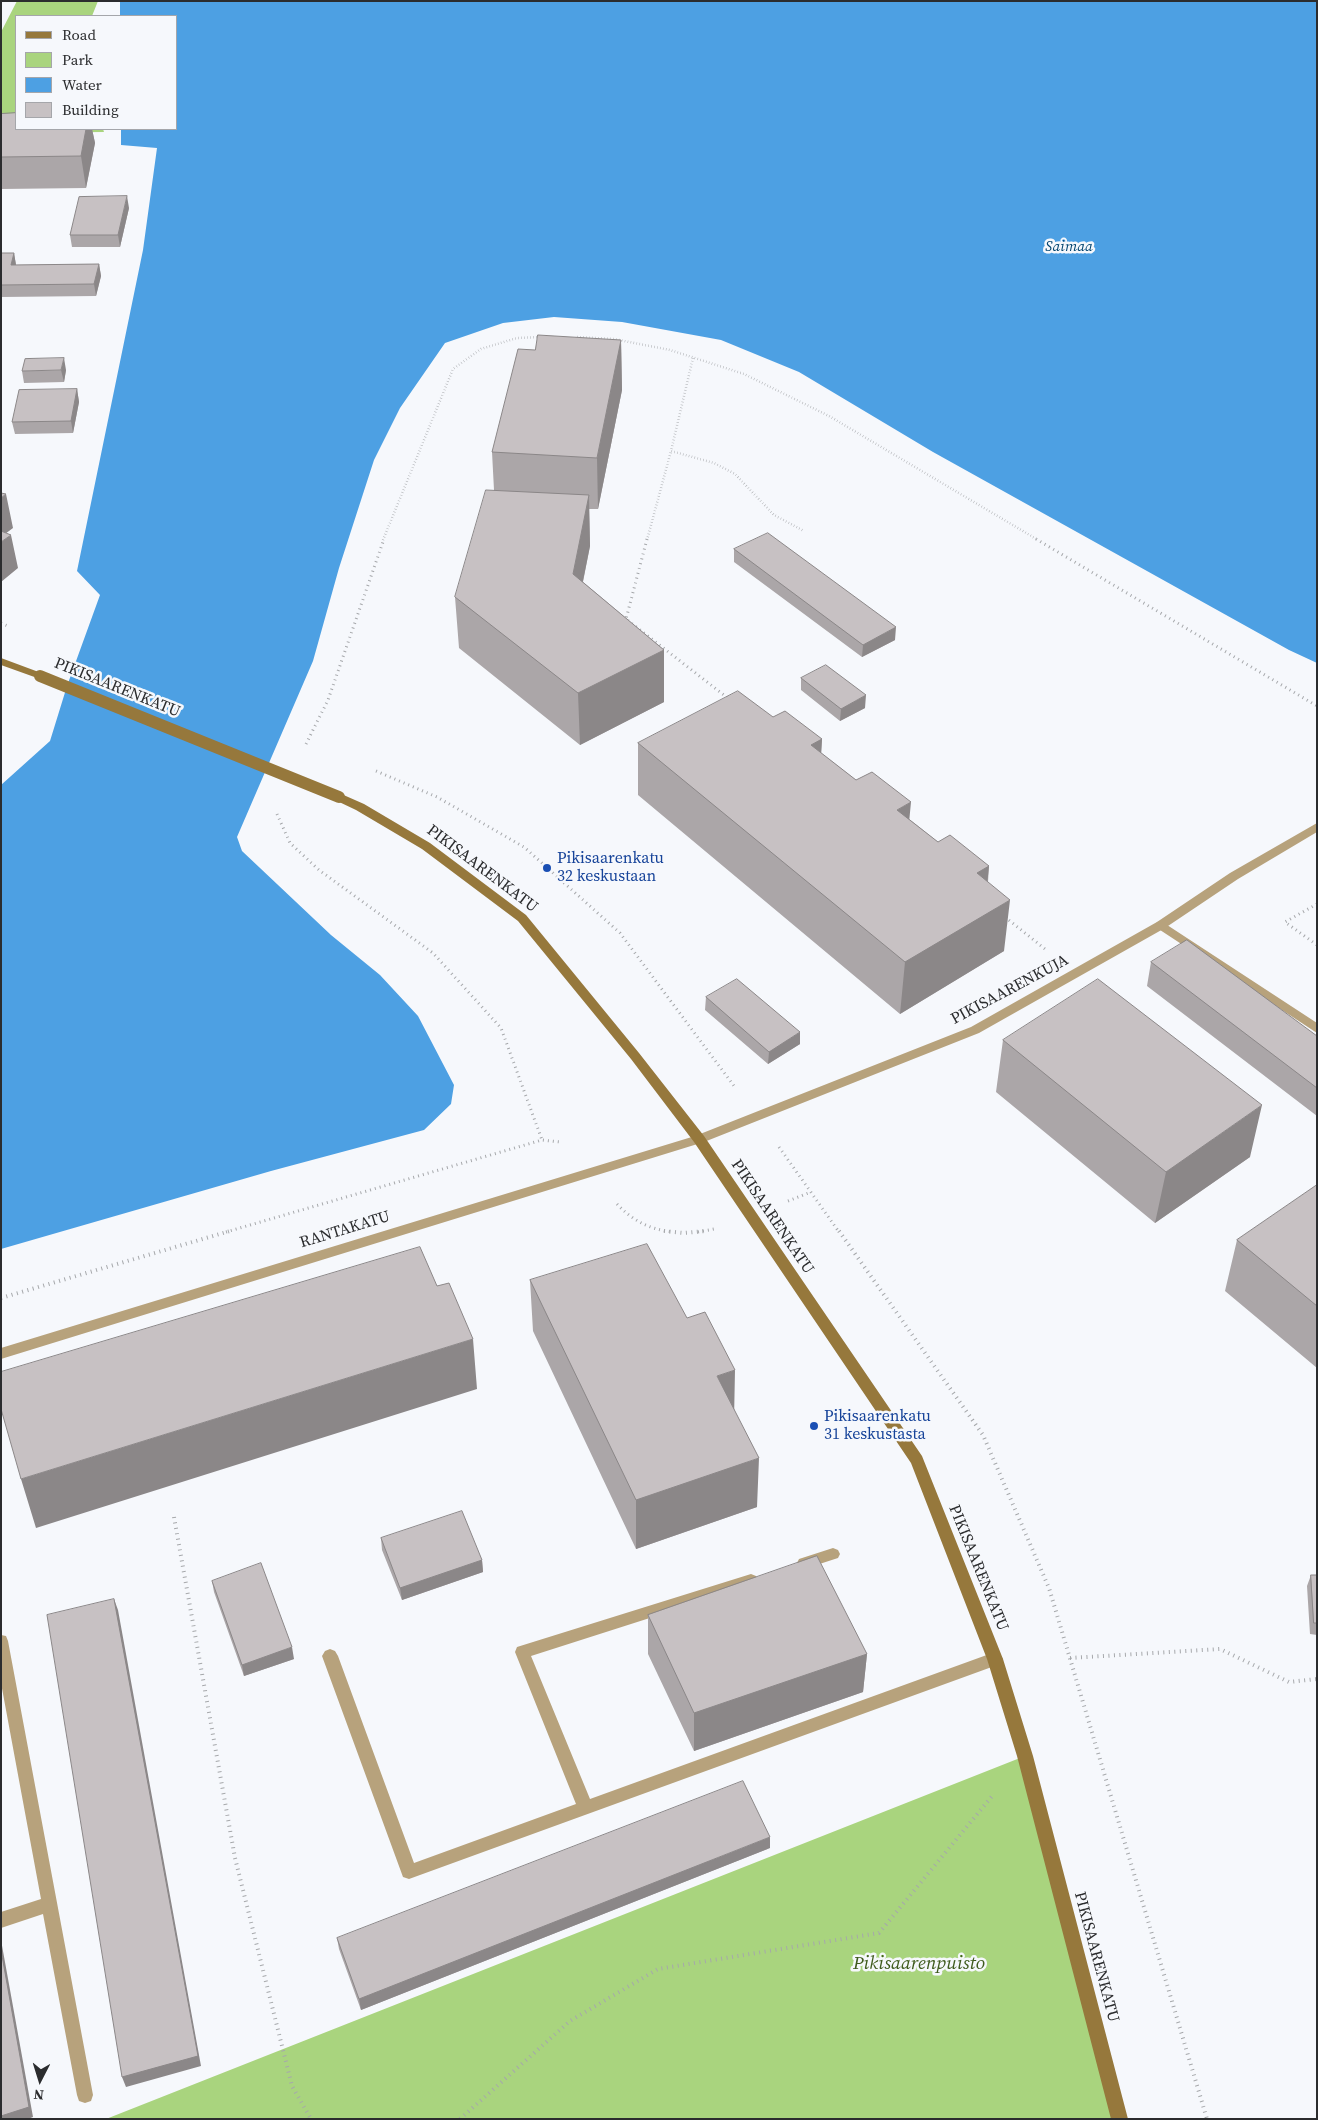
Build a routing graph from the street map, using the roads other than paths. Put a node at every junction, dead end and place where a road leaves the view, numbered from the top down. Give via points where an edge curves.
1 (1, 661) edge
2 (1317, 827) edge
3 (1161, 925) junction
4 (1317, 1029) edge
5 (698, 1139) junction
6 (1, 1354) edge
7 (832, 1554) dead end
8 (786, 1569) edge
9 (767, 1575) edge
10 (1, 1641) edge
11 (330, 1656) dead end
12 (995, 1659) junction
13 (7, 1702) edge
14 (586, 1809) junction
15 (50, 1904) junction
16 (1, 1920) edge
17 (85, 2095) dead end
18 (1120, 2119) edge

1 - 5 street, PIKISAARENKATU, bridge via 339,797 426,846 522,918
2 - 3 street, PIKISAARENKUJA via 1234,876
3 - 4 street
3 - 5 street, PIKISAARENKUJA via 975,1030
5 - 6 street, RANTAKATU
5 - 12 street, PIKISAARENKATU via 916,1460
7 - 8 street
9 - 14 street via 522,1652
10 - 13 street
11 - 14 street via 410,1872
12 - 14 street
12 - 18 street, PIKISAARENKATU via 1025,1756
13 - 15 street
15 - 16 street
15 - 17 street

